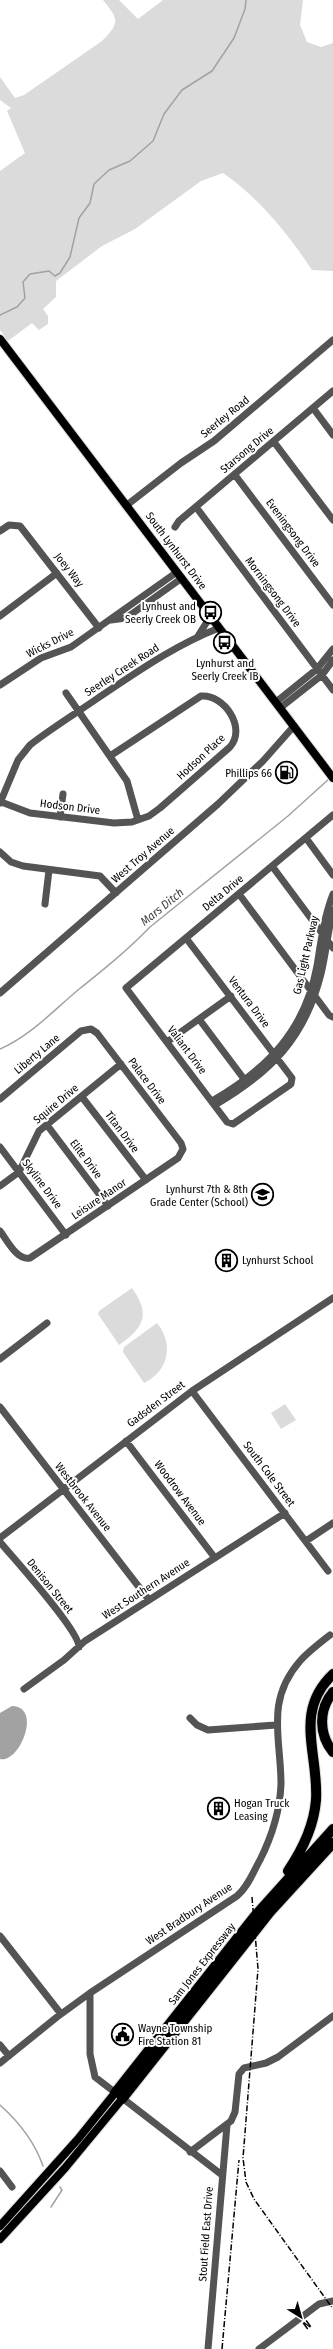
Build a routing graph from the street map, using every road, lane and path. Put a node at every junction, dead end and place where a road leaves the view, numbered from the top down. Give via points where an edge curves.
1 (0, 339) edge
2 (332, 344) edge
3 (333, 391) edge
4 (313, 408) junction
5 (333, 435) edge
6 (274, 442) junction
7 (235, 475) junction
8 (127, 504) junction
9 (196, 507) junction
10 (333, 520) edge
11 (175, 527) dead end
12 (0, 531) edge
13 (57, 573) junction
14 (180, 575) junction
15 (333, 605) edge
16 (0, 616) edge
17 (210, 617) junction
18 (99, 628) junction
19 (219, 628) junction
20 (198, 636) junction
21 (333, 649) edge
22 (333, 660) edge
23 (319, 672) junction
24 (0, 685) edge
25 (333, 690) edge
26 (66, 693) dead end
27 (278, 705) junction
28 (79, 711) junction
29 (294, 726) junction
30 (110, 756) junction
31 (333, 778) edge
32 (63, 794) dead end
33 (0, 802) edge
34 (333, 815) edge
35 (60, 817) junction
36 (138, 820) junction
37 (306, 838) junction
38 (0, 852) edge
39 (272, 866) junction
40 (48, 870) junction
41 (333, 875) edge
42 (116, 893) junction
43 (239, 894) junction
44 (333, 894) edge
45 (45, 904) dead end
46 (333, 910) edge
47 (324, 936) junction
48 (186, 938) junction
49 (333, 948) edge
50 (126, 988) joint
51 (0, 993) edge
52 (313, 993) junction
53 (231, 996) junction
54 (333, 1017) edge
55 (199, 1018) junction
56 (90, 1029) joint
57 (167, 1042) junction
58 (276, 1056) junction
59 (121, 1064) junction
60 (247, 1082) junction
61 (82, 1097) junction
62 (0, 1099) edge
63 (213, 1103) junction
64 (231, 1124) joint
65 (47, 1126) junction
66 (0, 1147) edge
67 (182, 1151) joint
68 (19, 1172) junction
69 (146, 1180) junction
70 (0, 1186) edge
71 (108, 1206) junction
72 (0, 1231) edge
73 (66, 1235) junction
74 (333, 1298) edge
75 (47, 1323) dead end
76 (0, 1359) edge
77 (192, 1391) junction
78 (0, 1407) edge
79 (126, 1441) junction
80 (63, 1490) junction
81 (285, 1513) junction
82 (333, 1523) edge
83 (0, 1538) edge
84 (306, 1541) junction
85 (0, 1542) edge
86 (215, 1558) junction
87 (328, 1571) dead end
88 (148, 1600) junction
89 (330, 1635) dead end
90 (79, 1647) junction
91 (333, 1674) edge
92 (24, 1689) dead end
93 (333, 1692) edge
94 (190, 1718) dead end
95 (276, 1726) junction
96 (333, 1752) edge
97 (333, 1829) edge
98 (333, 1843) edge
99 (267, 1902) junction
100 (0, 1936) edge
101 (90, 1993) junction
102 (61, 2014) junction
103 (333, 2016) edge
104 (0, 2045) edge
105 (9, 2056) junction
106 (0, 2063) edge
107 (118, 2096) junction
108 (227, 2125) junction
109 (190, 2152) junction
110 (0, 2171) edge
111 (222, 2175) junction
112 (12, 2187) dead end
113 (0, 2226) edge
114 (0, 2239) edge
115 (333, 2301) edge
116 (208, 2349) edge
117 (259, 2349) edge

1 - 8 main road, South Lynhurst Drive
2 - 8 street, Seerley Road via 214,441
3 - 4 street, Starsong Drive
4 - 5 street
4 - 6 street, Starsong Drive
6 - 7 street, Starsong Drive
6 - 10 street
7 - 9 street, Starsong Drive
7 - 15 street, Eveningsong Drive
8 - 14 main road, South Lynhurst Drive
9 - 11 street, Starsong Drive
9 - 23 street, Morningsong Drive
12 - 13 street, Joey Way via 9,525 20,526
13 - 16 street
13 - 18 street, Joey Way
14 - 17 main road, South Lynhurst Drive
14 - 18 street, Wicks Drive via 126,618 109,621
17 - 19 main road, South Lynhurst Drive
17 - 20 street, Seerley Creek Road
18 - 24 street, Wicks Drive via 71,647 41,658
19 - 20 street, Seerley Creek Road
19 - 27 main road, South Lynhurst Drive
20 - 28 street, Seerley Creek Road via 153,661
21 - 23 street
22 - 23 street
23 - 25 street, Morningsong Drive
23 - 27 street
26 - 28 street
27 - 29 main road, South Lynhurst Drive
28 - 30 street
28 - 33 street, Seerley Creek Road via 24,750
29 - 31 main road, South Lynhurst Drive
29 - 42 street, West Troy Avenue via 242,781
30 - 36 street via 130,786
30 - 36 street, Hodson Place via 201,696 219,701 235,722 236,737 230,747 160,808
32 - 35 street
33 - 35 street, Hodson Drive via 28,812
34 - 37 street, Delta Drive
35 - 36 street, Hodson Drive via 119,823
37 - 39 street, Delta Drive
37 - 41 street
38 - 40 street via 15,864
39 - 43 street, Delta Drive
39 - 47 street
40 - 42 street via 100,876
40 - 45 street
42 - 51 street, West Troy Avenue
43 - 48 street, Delta Drive
43 - 52 street
44 - 47 street, Gas Light Parkway
46 - 47 street, Gas Light Parkway
47 - 49 street
47 - 52 street, Gas Light Parkway via 321,973
48 - 50 street, Delta Drive
48 - 53 street, Ventura Drive
50 - 57 street, Valiant Drive
52 - 54 street
52 - 58 street, Gas Light Parkway via 309,1013 297,1035
53 - 55 street
53 - 58 street, Ventura Drive
55 - 57 street
55 - 60 street
56 - 59 street, Palace Drive via 96,1032
56 - 62 street, Liberty Lane via 81,1031
57 - 63 street, Valiant Drive
58 - 60 street, Gas Light Parkway
58 - 64 street, Ventura Drive via 291,1076 292,1082
59 - 61 street, Squire Drive
59 - 67 street, Palace Drive via 181,1143
60 - 63 street, Gas Light Parkway
61 - 65 street, Squire Drive
61 - 69 street, Titan Drive
63 - 64 street, Valiant Drive
65 - 68 street, Squire Drive via 37,1134
65 - 71 street, Elite Drive
66 - 68 street, Skyline Drive
67 - 69 street, Leisure Manor via 180,1157
68 - 70 street, Squire Drive
68 - 73 street, Skyline Drive
69 - 71 street, Leisure Manor
71 - 73 street, Leisure Manor
72 - 73 street, Leisure Manor via 19,1256 25,1259 32,1258
74 - 77 street, Gadsden Street
75 - 76 street
77 - 79 street, Gadsden Street
77 - 81 street, South Cole Street
78 - 80 street, Westbrook Avenue
79 - 80 street, Gadsden Street
79 - 86 street, Woodrow Avenue
80 - 83 street, Gadsden Street
80 - 88 street, Westbrook Avenue
81 - 84 street, South Cole Street
81 - 86 street, West Southern Avenue
82 - 84 street
84 - 87 street, South Cole Street
85 - 90 street, Denison Street via 73,1632
86 - 88 street, West Southern Avenue
88 - 90 street, West Southern Avenue
89 - 95 street, West Bradbury Avenue via 298,1663 279,1703
90 - 92 street, West Southern Avenue
91 - 99 highway via 318,1693 310,1719 316,1784 311,1826 297,1857
93 - 96 highway via 325,1705 322,1724 325,1740
94 - 95 street via 208,1730
95 - 101 street, West Bradbury Avenue via 280,1771 279,1805 270,1839 246,1886 237,1896
97 - 99 highway, Sam Jones Expressway
98 - 107 highway, Sam Jones Expressway via 265,1918
99 - 107 highway, Sam Jones Expressway
100 - 102 street
101 - 102 street, West Bradbury Avenue
101 - 107 street, Stout Field East Drive via 89,2046 92,2070 98,2080
102 - 105 street, West Bradbury Avenue
103 - 108 street via 278,2057 266,2063 250,2066 239,2074 234,2117
104 - 105 street
105 - 106 street, West Bradbury Avenue
107 - 109 street, Stout Field East Drive
107 - 113 main road, Sam Jones Expressway
107 - 114 main road, Sam Jones Expressway via 65,2168
108 - 109 street
108 - 111 street
109 - 111 street, Stout Field East Drive
110 - 112 street
111 - 116 street, Stout Field East Drive
115 - 117 street via 319,2304

